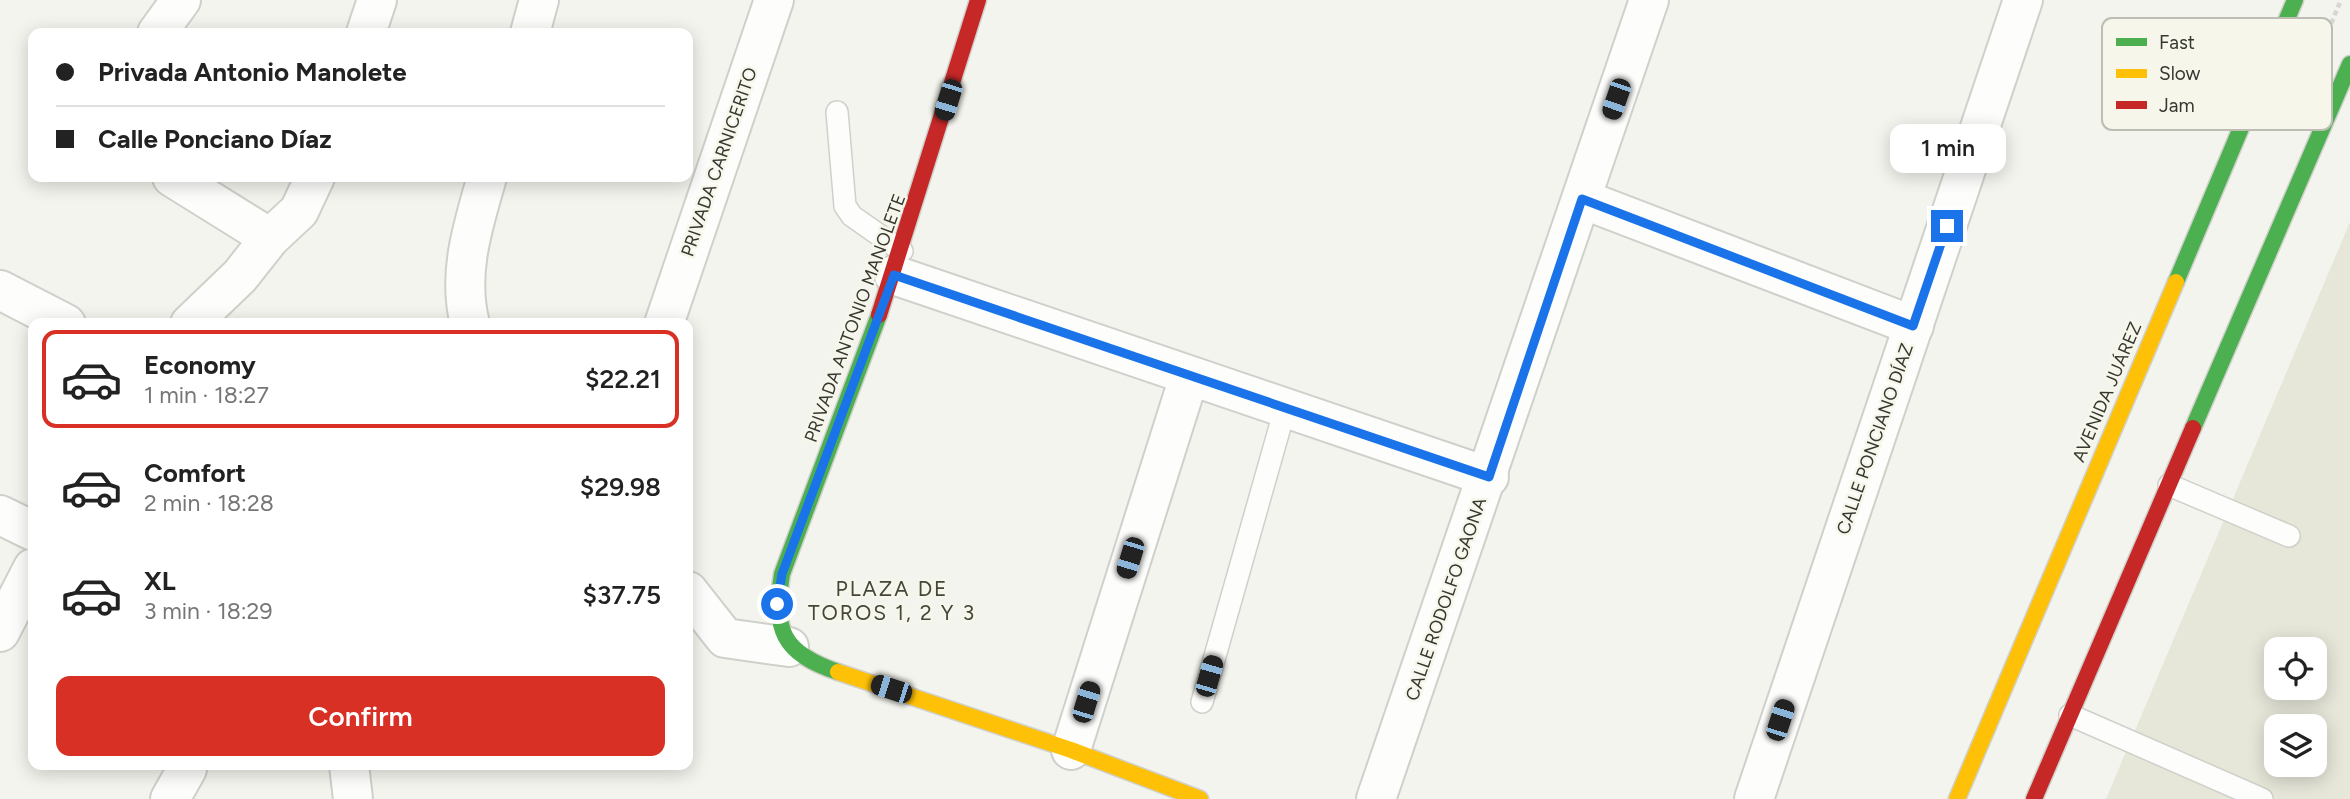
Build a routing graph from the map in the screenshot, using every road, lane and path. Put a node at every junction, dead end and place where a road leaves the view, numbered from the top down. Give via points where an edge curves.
1 (181, 0) edge
2 (377, 0) edge
3 (539, 0) edge
4 (774, 0) edge
5 (978, 0) edge
6 (1649, 0) edge
7 (2023, 0) edge
8 (2295, 0) edge
9 (2287, 18) edge
10 (161, 28) edge
11 (368, 28) edge
12 (531, 28) edge
13 (2350, 64) edge
14 (2332, 106) edge
15 (837, 112) dead end
16 (2240, 130) edge
17 (2322, 130) edge
18 (180, 182) edge
19 (313, 182) edge
20 (486, 182) edge
21 (1582, 199) junction
22 (270, 237) junction
23 (898, 263) junction
24 (0, 290) edge
25 (54, 318) edge
26 (196, 318) edge
27 (468, 318) edge
28 (666, 318) edge
29 (1913, 326) junction
30 (1189, 377) junction
31 (1286, 409) junction
32 (1489, 477) junction
33 (2169, 485) junction
34 (0, 515) edge
35 (28, 529) edge
36 (2289, 536) dead end
37 (28, 578) edge
38 (693, 597) edge
39 (0, 632) edge
40 (789, 647) junction
41 (1202, 702) dead end
42 (2070, 715) junction
43 (1071, 750) junction
44 (350, 770) edge
45 (353, 799) edge
46 (1200, 799) edge
47 (1376, 799) edge
48 (1754, 799) edge
49 (1957, 799) edge
50 (2034, 799) edge
51 (2262, 799) edge

1 - 10 street
2 - 11 street
3 - 12 street
4 - 28 street, PRIVADA CARNICERITO
5 - 23 main road, PRIVADA ANTONIO MANOLETE
6 - 21 street, CALLE RODOLFO GAONA
7 - 29 street, CALLE PONCIANO DÍAZ
8 - 9 main road, AVENIDA JUÁREZ
13 - 14 main road
15 - 23 lane via 845,206
16 - 49 main road, AVENIDA JUÁREZ
17 - 33 main road
18 - 22 street
19 - 22 street via 299,211
20 - 27 street via 468,242 463,298
21 - 29 street
21 - 32 street, CALLE RODOLFO GAONA
22 - 26 street via 240,276
23 - 30 street
23 - 40 main road, PRIVADA ANTONIO MANOLETE via 782,574 777,621
24 - 25 street
29 - 48 street, CALLE PONCIANO DÍAZ
30 - 31 street
30 - 43 street
31 - 32 street
31 - 41 lane
32 - 47 street, CALLE RODOLFO GAONA
33 - 36 lane
33 - 42 main road
34 - 35 street
37 - 39 street
38 - 40 street via 725,638
40 - 43 main road via 814,664
42 - 50 main road
42 - 51 lane
43 - 46 main road
44 - 45 street

